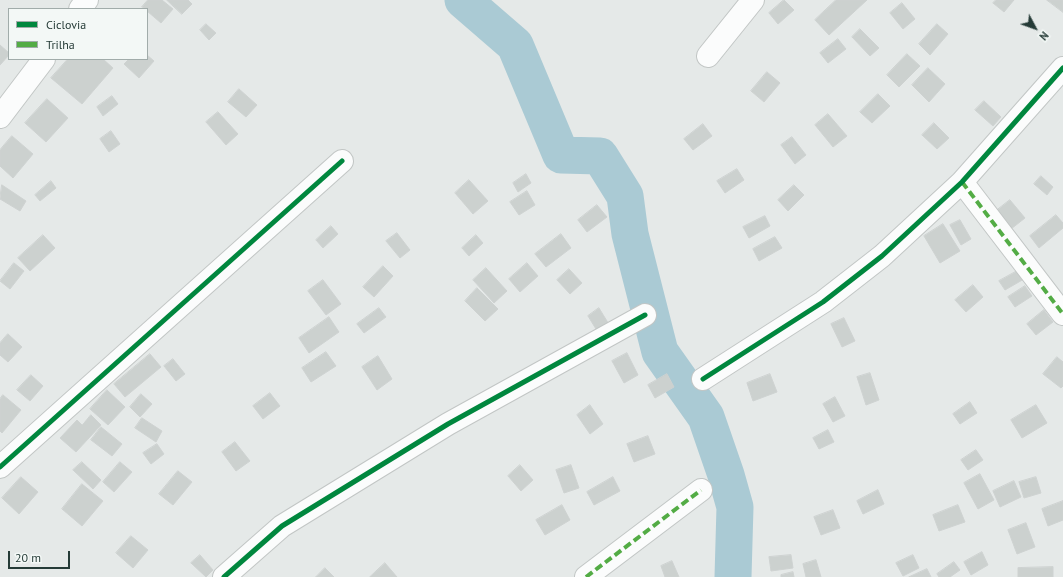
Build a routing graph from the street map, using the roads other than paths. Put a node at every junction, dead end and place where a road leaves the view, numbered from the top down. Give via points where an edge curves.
1 (87, 0) edge
2 (753, 0) edge
3 (81, 8) edge
4 (708, 56) dead end
5 (43, 60) edge
6 (1063, 68) edge
7 (0, 117) edge
8 (342, 161) dead end
9 (962, 182) junction
10 (1063, 314) edge
11 (645, 316) dead end
12 (703, 379) dead end
13 (0, 467) edge
14 (701, 490) dead end
15 (224, 577) edge
16 (586, 577) edge

1 - 3 street
2 - 4 street
5 - 7 street
6 - 9 street
8 - 13 street
9 - 10 street
9 - 12 street via 882,256 823,302
11 - 15 street via 448,424 282,526
14 - 16 street

